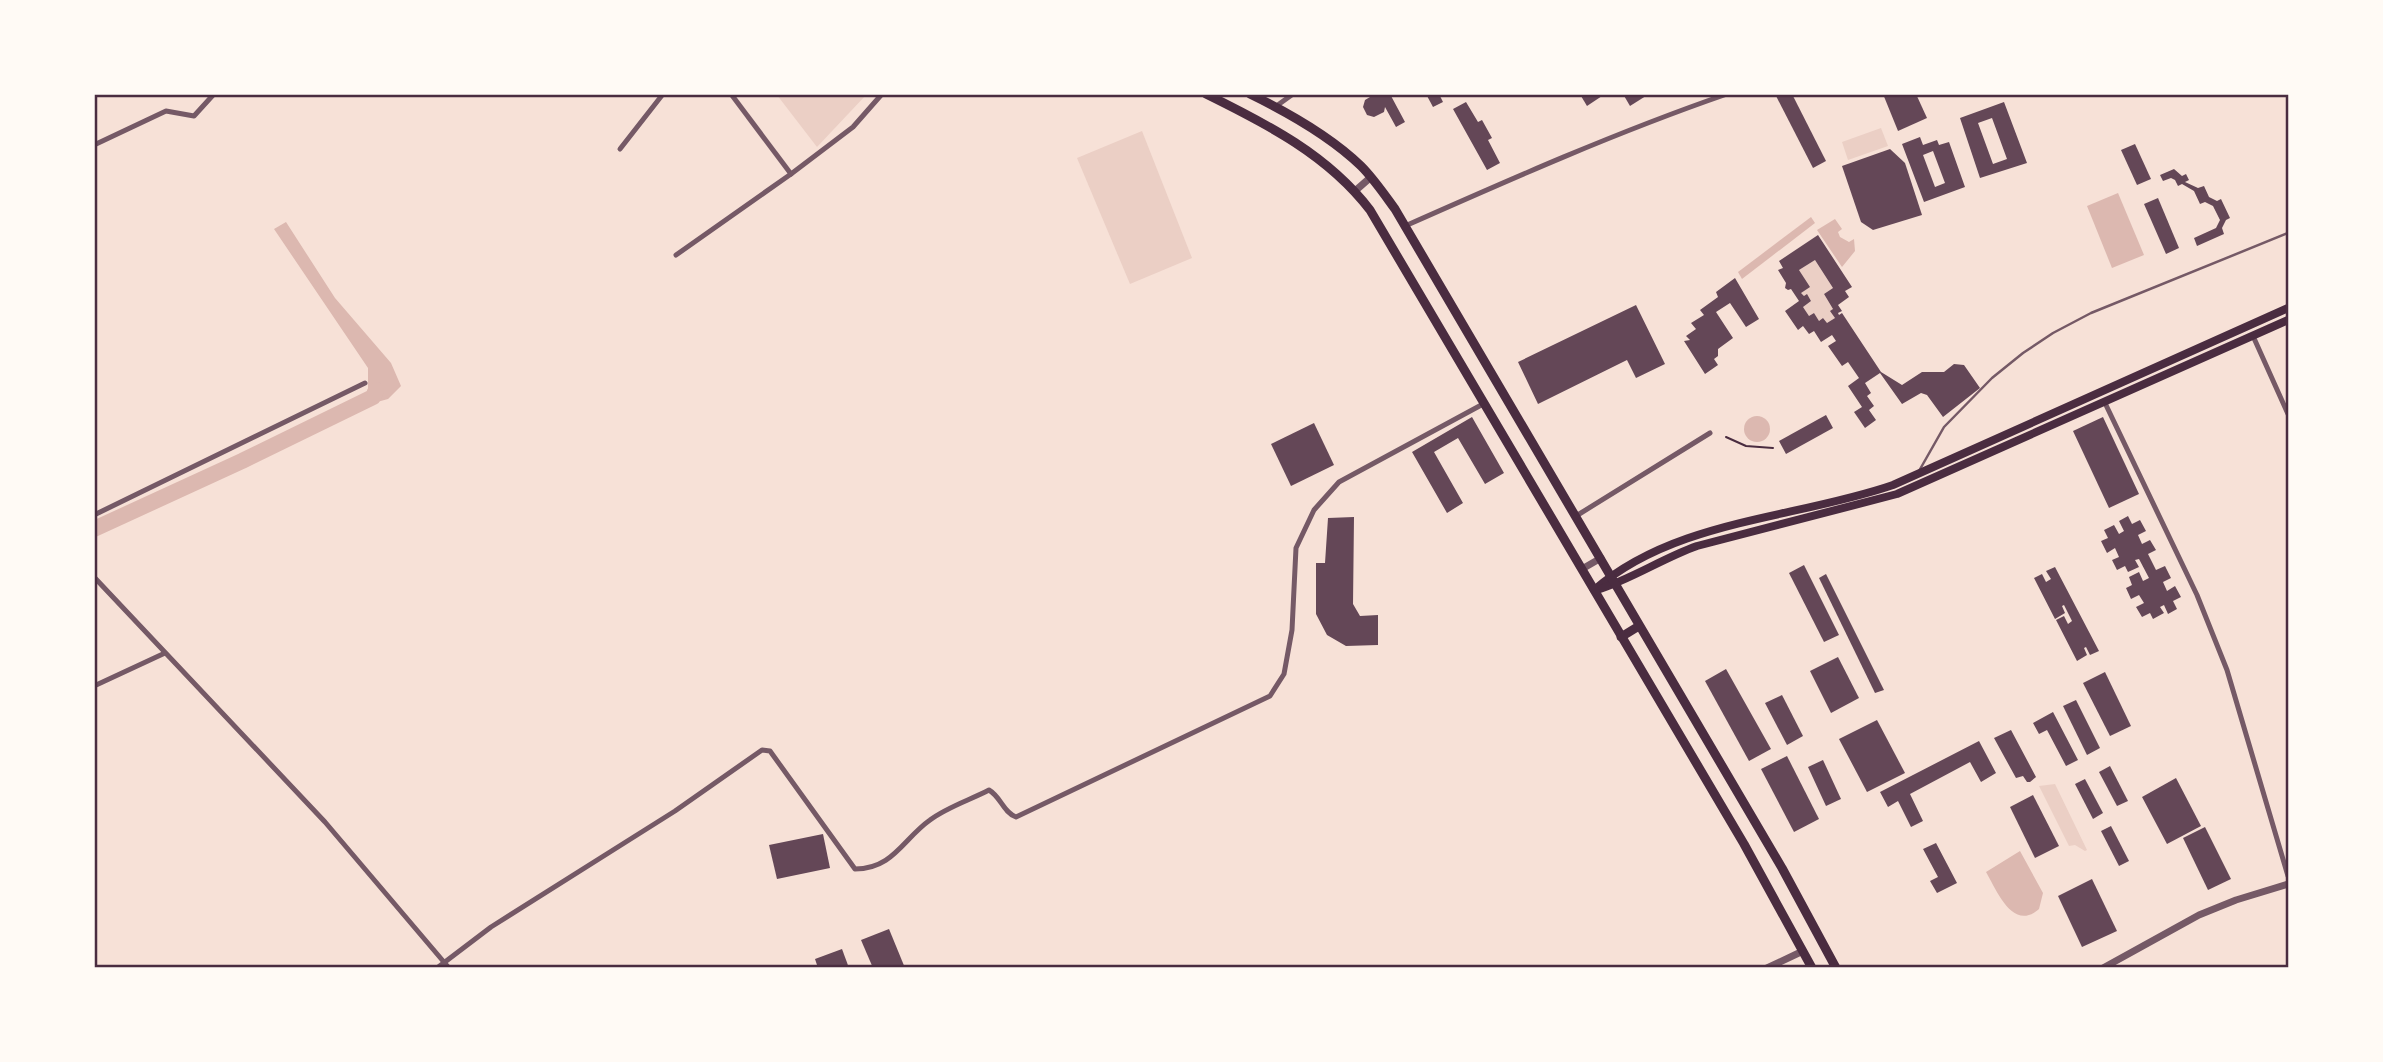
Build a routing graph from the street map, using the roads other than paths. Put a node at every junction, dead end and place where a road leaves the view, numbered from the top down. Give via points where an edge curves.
1 (215, 94) edge
2 (663, 94) edge
3 (731, 94) edge
4 (882, 94) edge
5 (1206, 94) edge
6 (1250, 94) edge
7 (1293, 94) edge
8 (1727, 94) edge
9 (1275, 107) junction
10 (94, 145) edge
11 (620, 149) dead end
12 (791, 174) junction
13 (1371, 177) junction
14 (1355, 191) junction
15 (1405, 226) junction
16 (2288, 233) edge
17 (676, 256) dead end
18 (2288, 308) edge
19 (2288, 320) edge
20 (2253, 336) junction
21 (365, 383) dead end
22 (1485, 403) junction
23 (2105, 403) junction
24 (2288, 414) edge
25 (1710, 432) dead end
26 (1917, 474) junction
27 (94, 515) edge
28 (1577, 516) junction
29 (1601, 558) junction
30 (1582, 569) junction
31 (94, 577) edge
32 (1613, 580) junction
33 (1594, 590) junction
34 (1639, 626) junction
35 (1620, 637) junction
36 (165, 653) junction
37 (94, 686) edge
38 (2288, 876) edge
39 (2288, 884) edge
40 (1804, 951) junction
41 (444, 961) junction
42 (437, 968) edge
43 (450, 968) edge
44 (1768, 968) edge
45 (1812, 968) edge
46 (1836, 968) edge
47 (2103, 968) edge

1 - 10 street via 194,116 166,111
2 - 11 street
3 - 12 street
4 - 12 street via 853,127
5 - 14 main road via 1289,138
6 - 9 main road
7 - 9 street
8 - 15 street via 1586,147
9 - 13 main road via 1328,139
12 - 17 street
13 - 14 street
13 - 15 main road
14 - 22 main road
15 - 28 main road
16 - 26 lane via 2091,313 2053,333 1992,378 1944,426
18 - 26 main road
19 - 20 main road
20 - 23 main road
20 - 24 street
21 - 27 street
22 - 30 main road
22 - 41 street via 1339,482 1314,510 1296,548 1292,629 1284,674 1270,696 1016,817 989,790 931,819 871,869 855,869 770,751 762,750
23 - 32 main road via 1873,502 1697,546
23 - 38 street via 2197,595 2227,670
25 - 28 street
26 - 32 main road via 1853,498 1687,538
28 - 29 main road
29 - 30 street
29 - 32 main road
30 - 33 main road
31 - 36 street
32 - 33 main road
32 - 34 main road
33 - 35 main road
34 - 35 main road
34 - 46 main road
35 - 40 main road
36 - 37 street
36 - 41 street via 325,822
39 - 47 street via 2199,915
40 - 44 street
40 - 45 main road
41 - 42 street
41 - 43 street

